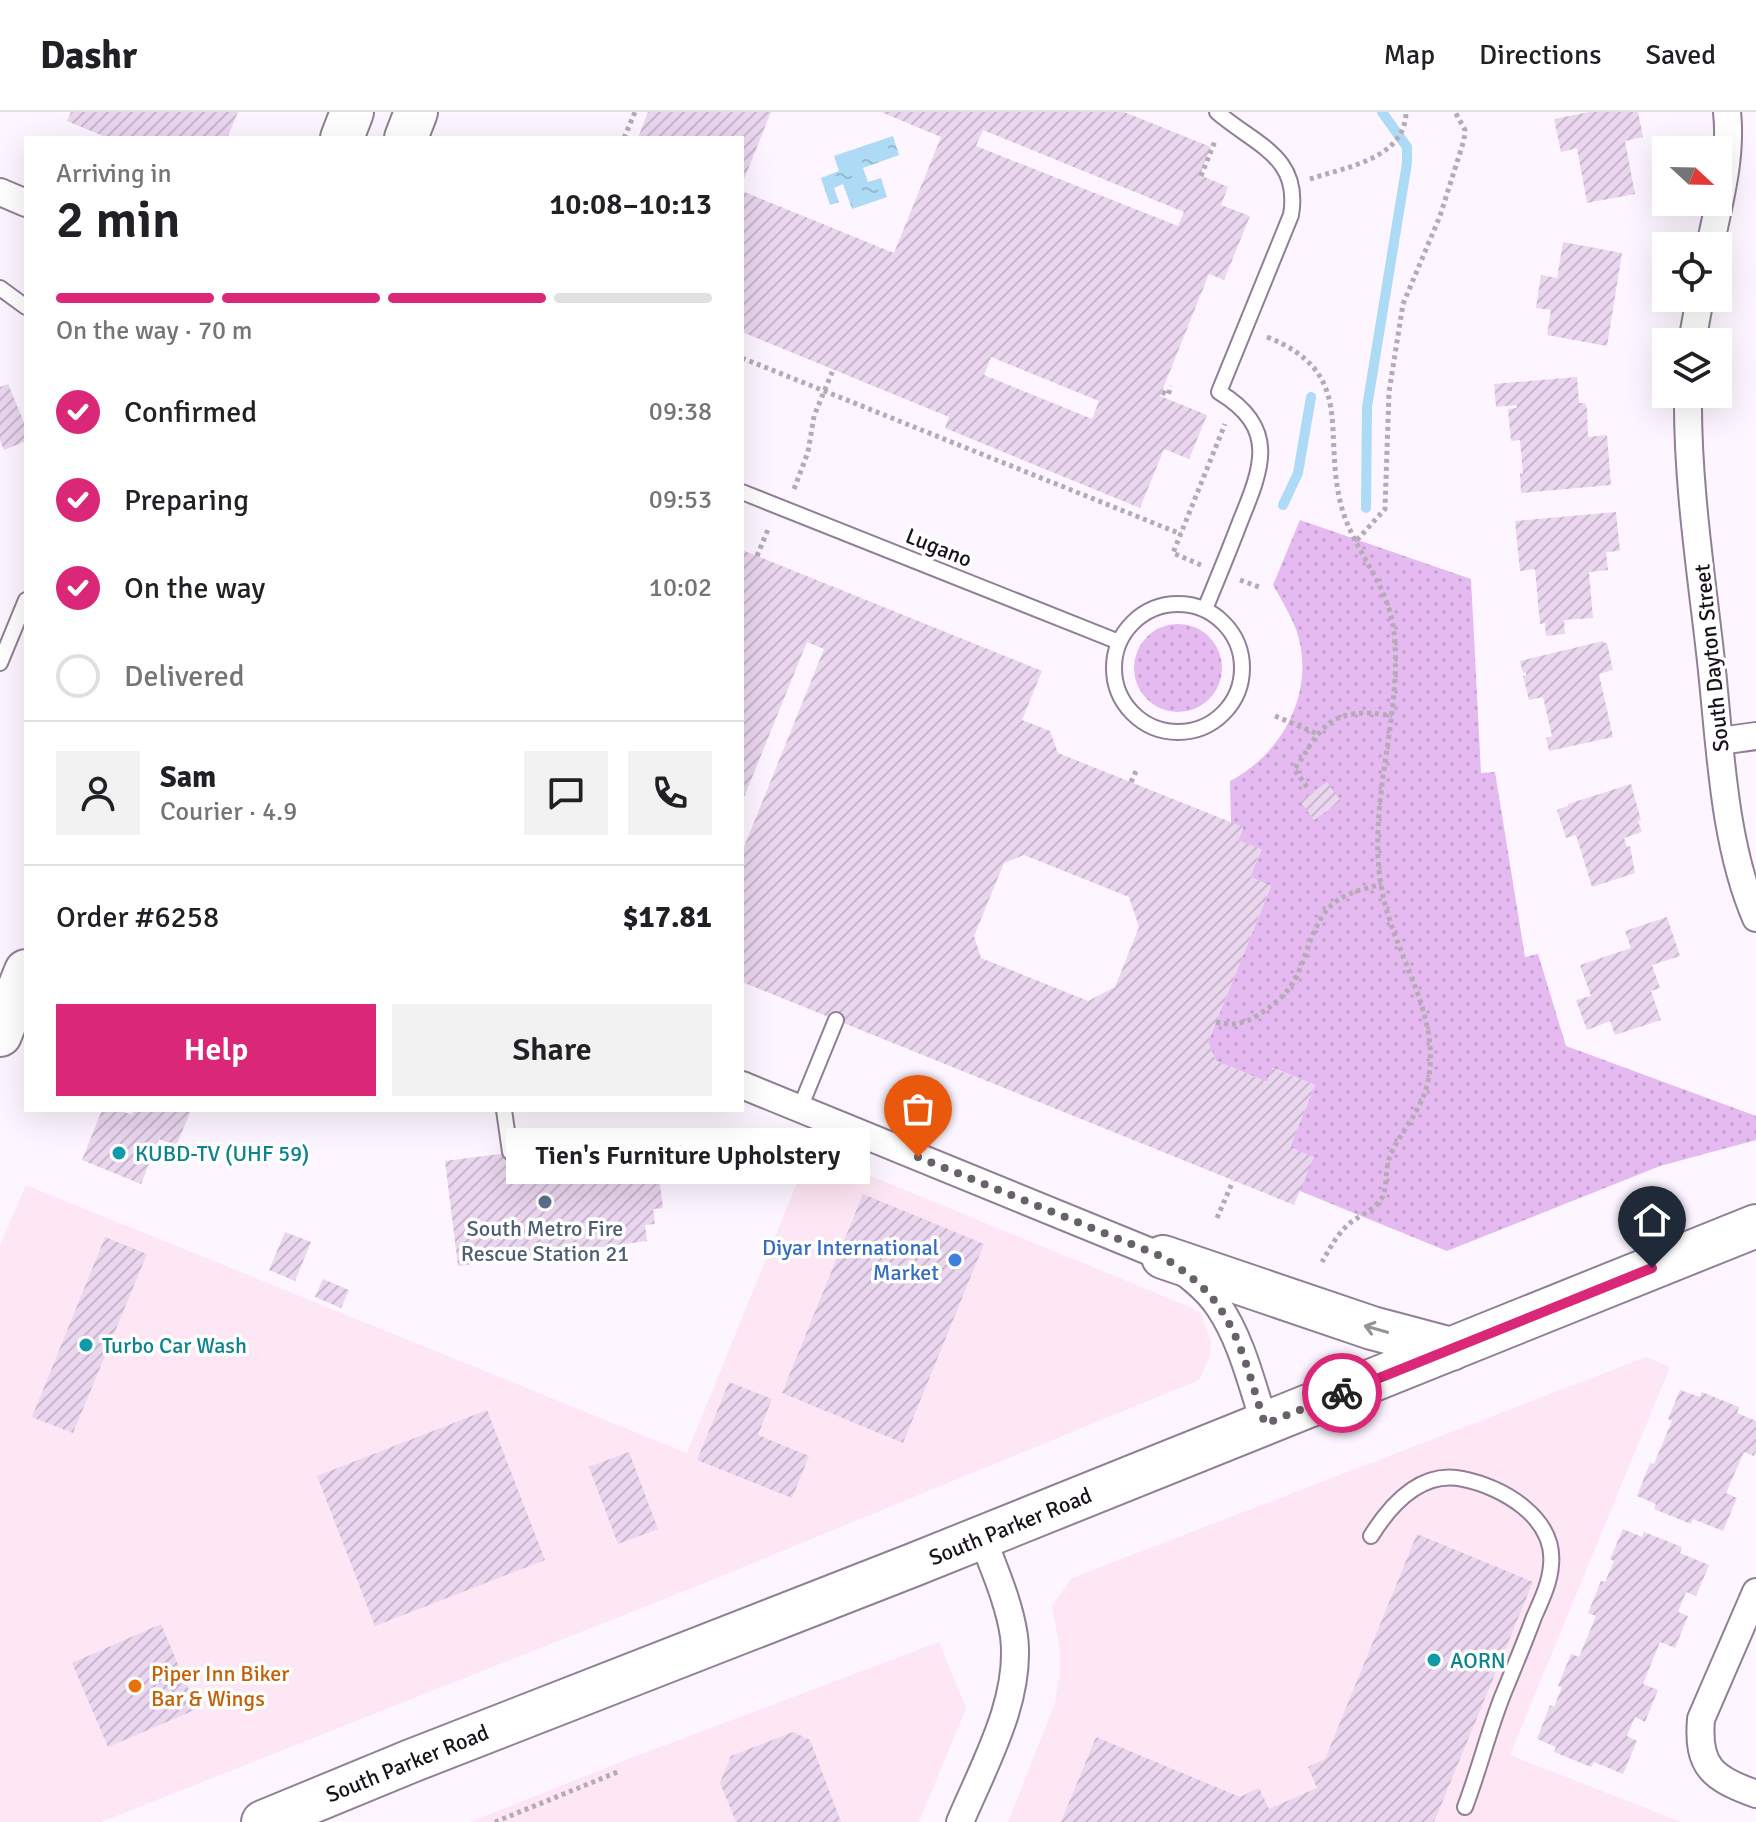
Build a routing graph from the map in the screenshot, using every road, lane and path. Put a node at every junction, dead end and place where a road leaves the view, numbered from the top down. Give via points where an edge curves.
1 (352, 112) edge
2 (416, 112) edge
3 (635, 112) edge
4 (1217, 112) edge
5 (1406, 112) edge
6 (1455, 112) edge
7 (1727, 112) edge
8 (343, 136) edge
9 (407, 136) edge
10 (625, 136) edge
11 (1211, 149) dead end
12 (1201, 176) dead end
13 (1292, 185) junction
14 (0, 192) edge
15 (24, 202) edge
16 (1713, 232) edge
17 (0, 288) edge
18 (24, 306) edge
19 (1245, 328) junction
20 (744, 359) edge
21 (833, 370) dead end
22 (1171, 386) dead end
23 (824, 391) junction
24 (1162, 392) dead end
25 (1235, 401) junction
26 (1688, 408) edge
27 (744, 493) edge
28 (781, 507) junction
29 (1181, 534) junction
30 (1357, 540) junction
31 (757, 556) dead end
32 (1220, 572) junction
33 (1259, 587) dead end
34 (24, 605) edge
35 (1205, 609) junction
36 (1119, 642) junction
37 (0, 663) edge
38 (1275, 716) dead end
39 (1392, 716) junction
40 (1318, 734) junction
41 (1756, 736) edge
42 (1720, 741) junction
43 (1137, 769) dead end
44 (1131, 782) dead end
45 (1307, 787) dead end
46 (1381, 884) junction
47 (1756, 918) edge
48 (24, 976) edge
49 (836, 1020) dead end
50 (1216, 1022) dead end
51 (0, 1035) edge
52 (744, 1086) edge
53 (800, 1108) junction
54 (504, 1112) edge
55 (510, 1152) dead end
56 (1233, 1181) dead end
57 (1217, 1218) dead end
58 (1756, 1226) edge
59 (1163, 1257) junction
60 (1322, 1262) dead end
61 (1451, 1349) junction
62 (1265, 1424) junction
63 (1371, 1536) dead end
64 (982, 1537) junction
65 (1756, 1592) edge
66 (620, 1771) dead end
67 (1756, 1794) edge
68 (1465, 1807) dead end
69 (278, 1819) edge
70 (495, 1822) edge
71 (960, 1822) edge

1 - 8 main road
2 - 9 main road
3 - 10 path
4 - 13 lane via 1281,161
5 - 13 path via 1402,133 1380,155
6 - 30 path via 1465,130 1461,151 1403,304 1389,392 1385,509
7 - 16 street
11 - 12 path
13 - 19 lane via 1291,215
14 - 15 street
17 - 18 lane
19 - 25 lane via 1219,392
19 - 30 path via 1302,354 1323,381 1332,413 1341,503
20 - 23 path
21 - 23 path
22 - 24 path via 1168,395
23 - 28 path via 808,452
23 - 29 path
25 - 29 path
25 - 32 lane via 1254,423 1261,461
26 - 42 street, South Dayton Street
27 - 28 lane, Lugano
28 - 31 path
28 - 36 lane, Lugano
29 - 32 path via 1173,553
30 - 39 path via 1391,615
32 - 33 path
32 - 35 lane
34 - 37 lane
35 - 36 lane via 1180,604 1154,608
35 - 36 lane via 1227,626 1242,669 1233,700 1202,727 1177,732 1135,716 1115,684
38 - 40 path
39 - 40 path via 1355,713 1338,718
39 - 46 path via 1380,813
40 - 45 path via 1294,769
41 - 42 street
42 - 47 street, South Dayton Street via 1737,855
43 - 44 path
46 - 50 path via 1351,892 1322,915 1297,976 1281,998 1249,1021
46 - 60 path via 1389,922 1426,1016 1431,1041 1428,1083 1388,1160 1380,1202 1347,1226
48 - 51 main road
49 - 53 lane
52 - 53 street
53 - 59 street
54 - 55 lane
56 - 57 path
58 - 61 main road, South Parker Road
61 -> 59 main road via 1372,1328
59 - 62 street via 1221,1309
61 - 62 main road, South Parker Road
62 - 64 main road, South Parker Road
63 - 68 lane via 1406,1494 1438,1478 1454,1477 1517,1502 1534,1516 1549,1544 1552,1562 1546,1589 1497,1709
64 - 69 main road, South Parker Road via 610,1681
64 - 71 street via 1005,1601 1016,1669 1007,1707
65 - 67 street via 1701,1719 1699,1739 1711,1772
66 - 70 path

